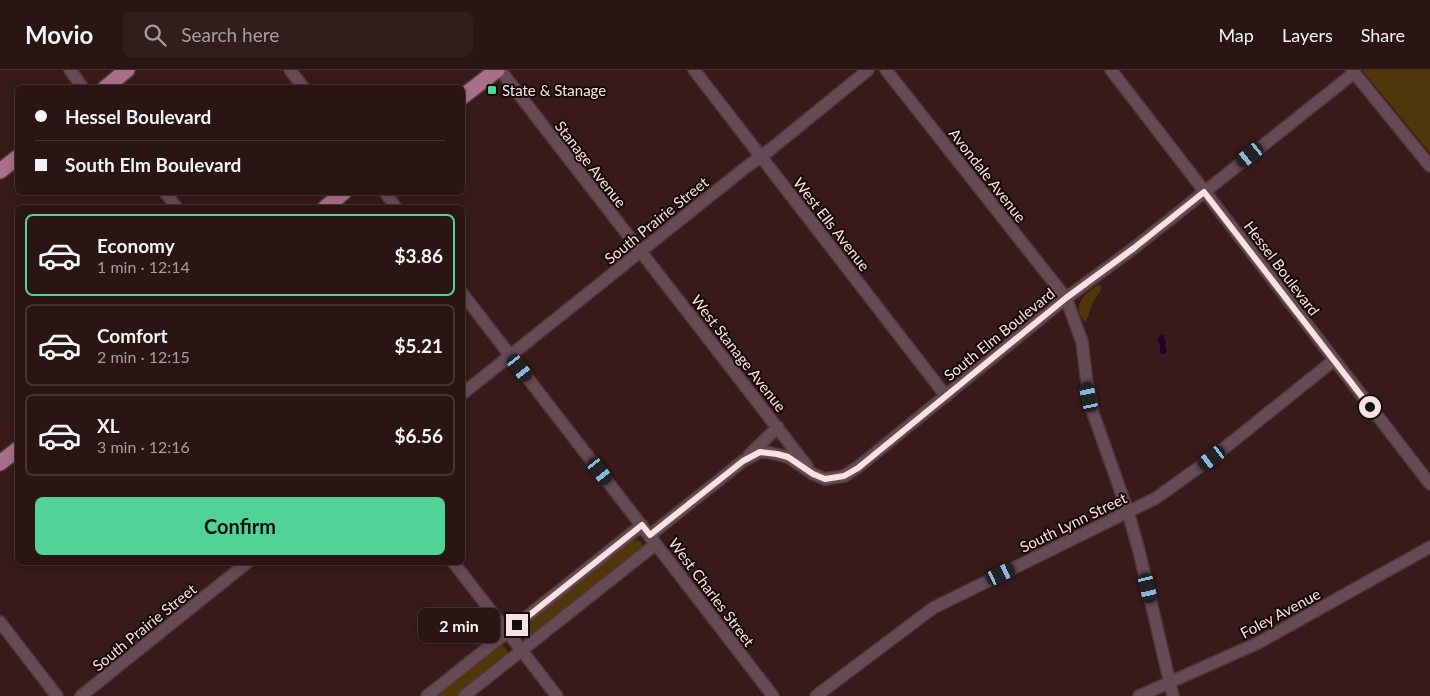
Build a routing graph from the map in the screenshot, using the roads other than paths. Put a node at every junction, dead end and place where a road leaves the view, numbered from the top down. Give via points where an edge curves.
1 (70, 70) edge
2 (127, 70) edge
3 (290, 70) edge
4 (498, 70) edge
5 (694, 70) edge
6 (868, 70) edge
7 (886, 70) edge
8 (1110, 70) edge
9 (1353, 71) edge
10 (81, 85) edge
11 (109, 85) edge
12 (302, 85) edge
13 (465, 95) edge
14 (761, 156) junction
15 (15, 159) edge
16 (1430, 166) edge
17 (0, 171) edge
18 (1204, 192) junction
19 (340, 195) edge
20 (329, 205) edge
21 (641, 252) junction
22 (465, 297) edge
23 (1066, 298) junction
24 (511, 355) junction
25 (1333, 361) junction
26 (465, 392) edge
27 (946, 396) junction
28 (778, 427) junction
29 (15, 451) edge
30 (743, 461) junction
31 (0, 463) edge
32 (813, 474) junction
33 (1430, 484) edge
34 (1128, 512) junction
35 (642, 525) junction
36 (653, 539) junction
37 (1430, 547) edge
38 (244, 565) edge
39 (455, 565) edge
40 (0, 622) edge
41 (508, 633) junction
42 (522, 650) junction
43 (1170, 682) junction
44 (57, 696) edge
45 (81, 696) edge
46 (427, 696) edge
47 (464, 696) edge
48 (557, 696) edge
49 (773, 696) edge
50 (816, 696) edge
51 (1139, 696) edge
52 (1173, 696) edge

1 - 10 street
2 - 11 main road
3 - 12 street
4 - 13 main road
4 - 21 street, Stanage Avenue
5 - 14 street, West Ells Avenue
6 - 14 street, South Prairie Street
7 - 23 street, Avondale Avenue
8 - 18 street, Hessel Boulevard
9 - 16 street
9 - 18 street, South Elm Boulevard
14 - 21 street, South Prairie Street
14 - 27 street, West Ells Avenue
15 - 17 main road
18 - 23 street, South Elm Boulevard
18 - 25 street, Hessel Boulevard
19 - 20 main road
21 - 24 street, South Prairie Street
21 - 28 street, West Stanage Avenue
22 - 24 street, West Charles Street
23 - 27 street, South Elm Boulevard
23 - 34 street, Avondale Avenue via 1082,342 1092,410
24 - 26 street, South Prairie Street
24 - 35 street, West Charles Street
25 - 33 street, Hessel Boulevard
25 - 34 street, South Lynn Street via 1186,478
27 - 32 street, South Elm Boulevard via 858,468 844,476 825,479
28 - 30 street, South Elm Boulevard
28 - 32 street, West Stanage Avenue
29 - 31 main road
30 - 32 street, South Elm Boulevard via 767,452 788,457
30 - 36 street, South Elm Boulevard
34 - 43 street, Avondale Avenue
34 - 50 street, South Lynn Street via 932,608
35 - 36 street, West Charles Street
35 - 41 street
36 - 42 street, South Elm Boulevard
36 - 49 street, West Charles Street
37 - 43 street, Foley Avenue via 1258,643
38 - 45 street, South Prairie Street
39 - 41 street
40 - 44 street
41 - 42 street
41 - 46 street
42 - 47 street, South Elm Boulevard
42 - 48 street
43 - 51 street, Foley Avenue
43 - 52 street, Avondale Avenue

